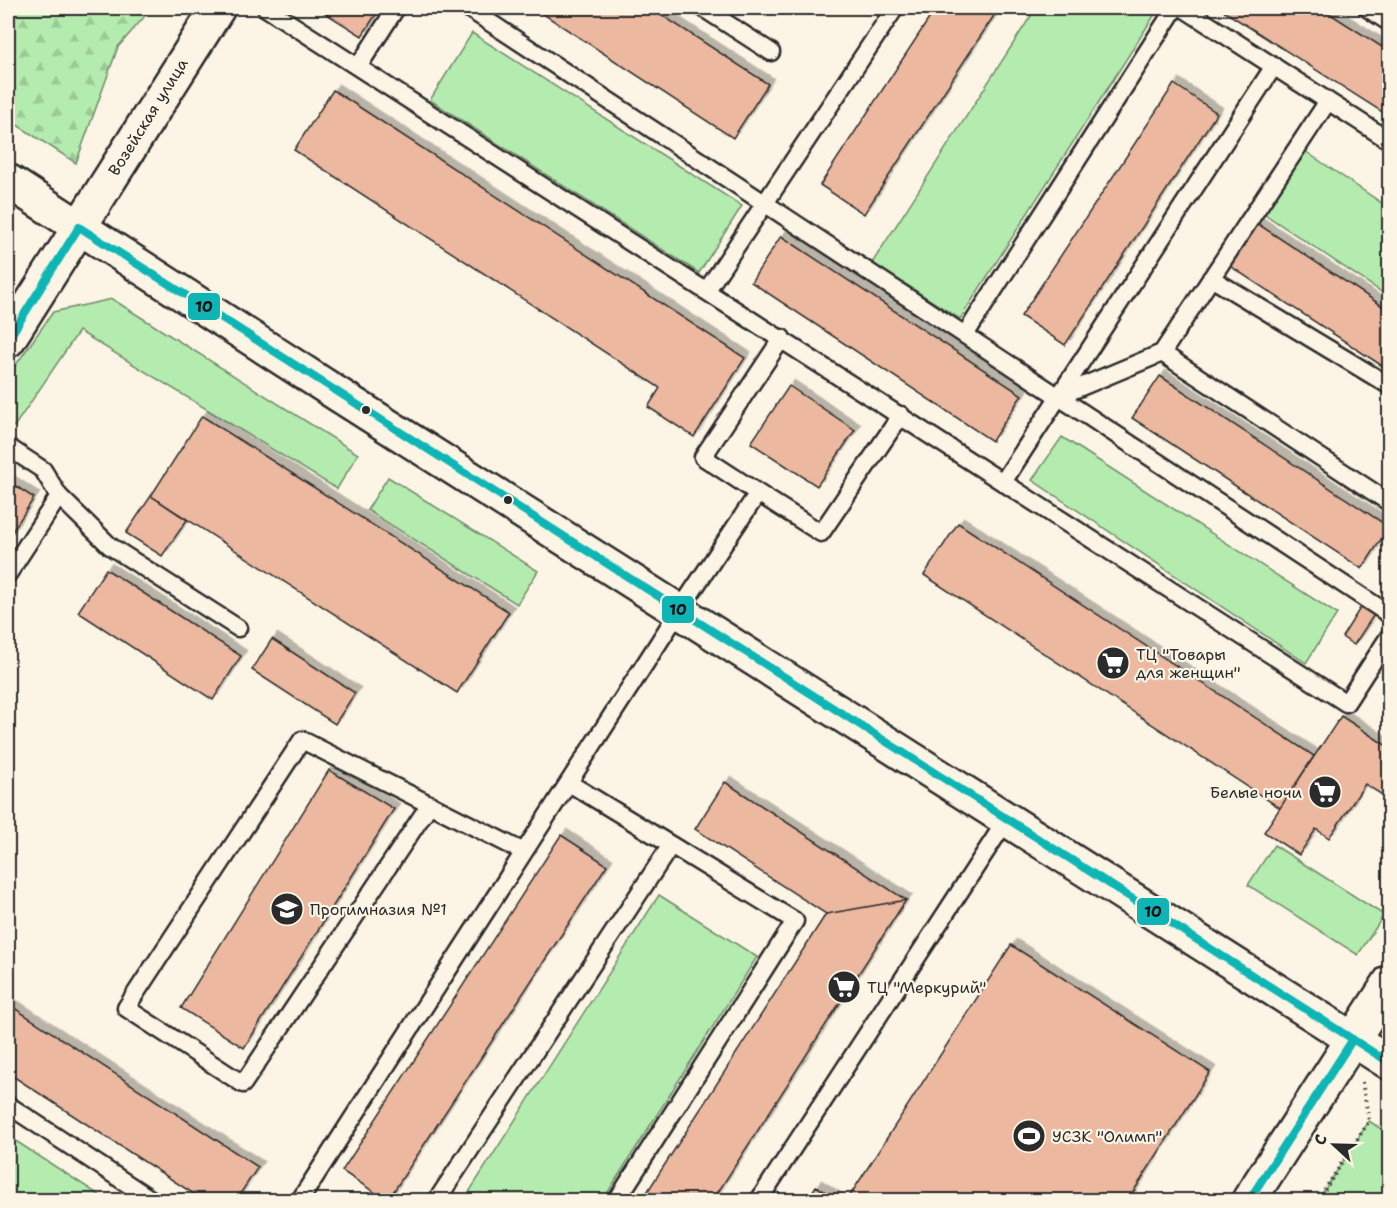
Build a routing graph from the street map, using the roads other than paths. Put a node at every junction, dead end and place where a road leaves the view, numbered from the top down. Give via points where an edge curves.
1 (218, 8) edge
2 (266, 8) edge
3 (396, 8) edge
4 (468, 8) edge
5 (895, 8) edge
6 (1175, 8) edge
7 (1183, 8) edge
8 (1367, 8) edge
9 (711, 9) edge
10 (1389, 23) edge
11 (771, 52) dead end
12 (1274, 66) junction
13 (358, 67) junction
14 (1328, 101) junction
15 (1389, 141) edge
16 (16, 186) edge
17 (765, 203) junction
18 (79, 227) junction
19 (1211, 278) junction
20 (707, 290) junction
21 (965, 335) junction
22 (782, 338) junction
23 (8, 340) edge
24 (1162, 353) junction
25 (1389, 387) edge
26 (1059, 396) junction
27 (900, 415) junction
28 (8, 447) edge
29 (1003, 482) junction
30 (758, 493) junction
31 (58, 496) junction
32 (1389, 503) edge
33 (8, 574) edge
34 (679, 611) junction
35 (1389, 615) edge
36 (238, 628) dead end
37 (1389, 635) edge
38 (569, 783) junction
39 (430, 804) junction
40 (1007, 819) junction
41 (671, 845) junction
42 (524, 852) junction
43 (1389, 982) edge
44 (1353, 1039) junction
45 (1389, 1062) edge
46 (8, 1105) edge
47 (152, 1200) edge
48 (300, 1200) edge
49 (437, 1200) edge
50 (617, 1200) edge
51 (759, 1200) edge
52 (1249, 1200) edge

1 - 18 main road, Возейская улица
2 - 13 lane
3 - 13 lane
4 - 17 lane
5 - 17 lane
6 - 21 lane
7 - 12 lane
8 - 10 lane
9 - 11 lane
12 - 14 lane
12 - 26 lane
13 - 20 lane
14 - 15 lane
14 - 19 lane
16 - 18 main road
17 - 20 lane
17 - 21 lane
18 - 23 main road, Возейская улица
18 - 34 main road
19 - 24 lane
19 - 25 lane
20 - 22 lane
21 - 26 lane
22 - 27 lane
22 - 30 lane via 703,457
24 - 26 lane
24 - 32 lane
26 - 29 lane
26 - 35 lane
27 - 29 lane
27 - 30 lane via 821,533
28 - 31 lane via 43,470
29 - 37 lane via 1346,703
30 - 34 lane
31 - 33 lane
31 - 36 lane via 110,546
34 - 38 lane
34 - 40 main road
38 - 41 lane
38 - 42 lane
39 - 39 lane via 302,740 126,1008 243,1084
39 - 42 lane
40 - 44 main road
40 - 51 lane
41 - 49 lane
41 - 50 lane via 795,921
42 - 48 lane
43 - 44 main road
44 - 45 main road
44 - 52 main road
46 - 47 lane

